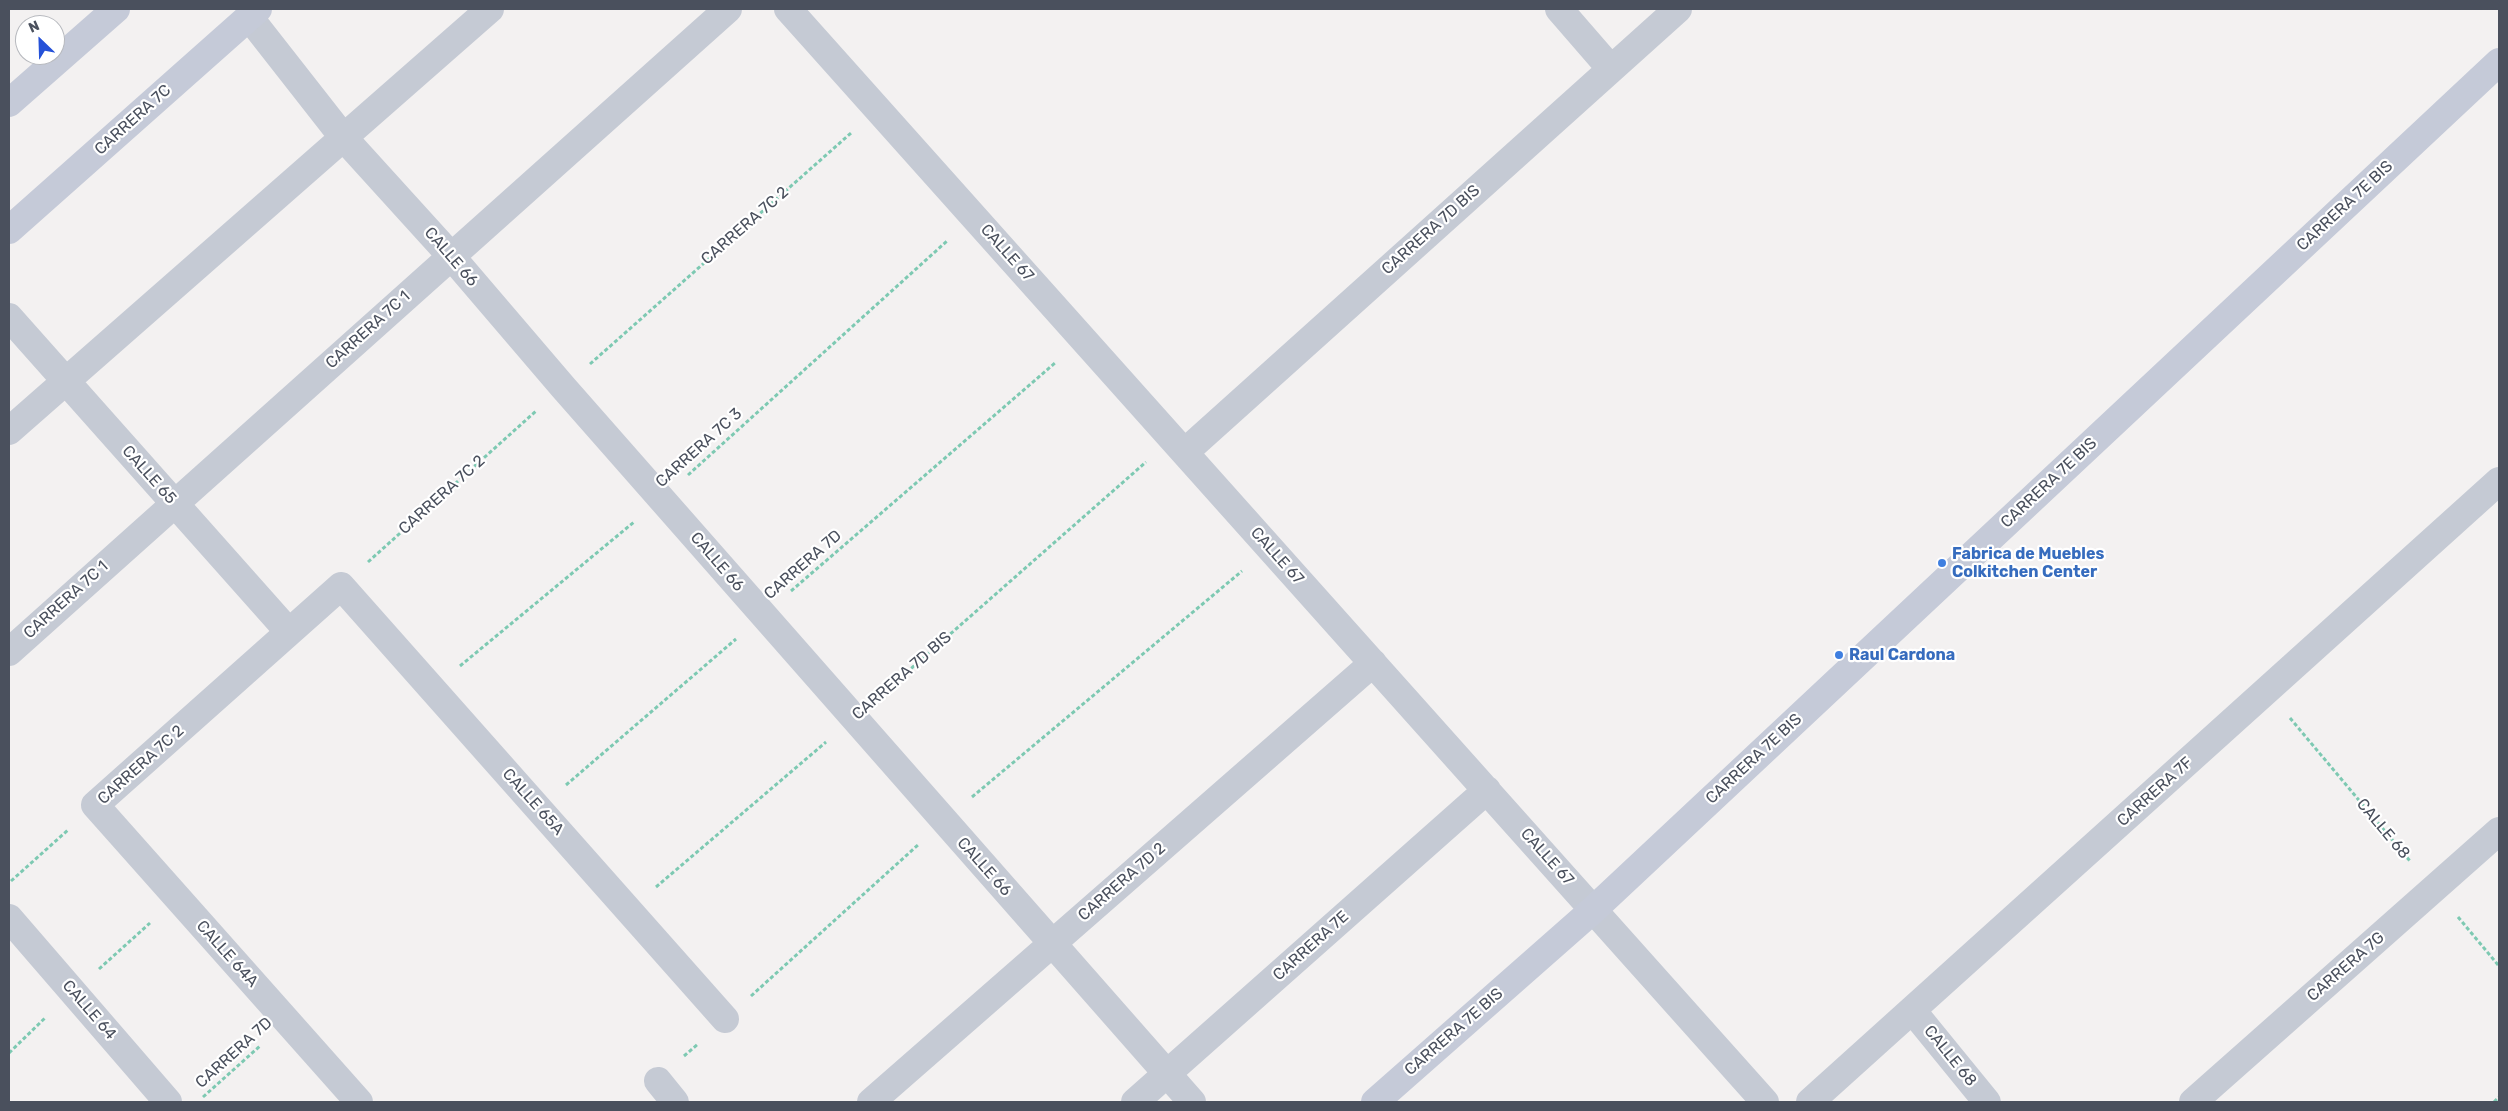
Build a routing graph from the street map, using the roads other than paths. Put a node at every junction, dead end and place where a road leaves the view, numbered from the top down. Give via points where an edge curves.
1 (116, 9) edge
2 (490, 9) edge
3 (728, 9) edge
4 (788, 9) edge
5 (1559, 9) edge
6 (1678, 9) edge
7 (253, 13) edge
8 (2499, 62) edge
9 (1611, 69) junction
10 (9, 103) edge
11 (343, 137) junction
12 (9, 230) edge
13 (451, 256) junction
14 (9, 317) edge
15 (66, 381) junction
16 (9, 431) edge
17 (1179, 445) junction
18 (2499, 481) edge
19 (174, 504) junction
20 (341, 586) joint
21 (289, 632) junction
22 (9, 652) edge
23 (1373, 663) junction
24 (1487, 790) junction
25 (96, 806) joint
26 (2499, 831) edge
27 (1593, 910) junction
28 (9, 918) edge
29 (1052, 943) junction
30 (1912, 1010) junction
31 (725, 1019) dead end
32 (1166, 1074) junction
33 (658, 1081) dead end
34 (168, 1102) edge
35 (359, 1102) edge
36 (675, 1102) edge
37 (871, 1102) edge
38 (1135, 1102) edge
39 (1192, 1102) edge
40 (1375, 1102) edge
41 (1765, 1102) edge
42 (1810, 1102) edge
43 (1987, 1102) edge
44 (2193, 1102) edge

1 - 10 street
2 - 11 street
3 - 13 street, CARRERA 7C 1
4 - 17 street, CALLE 67
5 - 9 street
6 - 9 street, CARRERA 7D BIS
7 - 11 street, CALLE 66
7 - 12 street, CARRERA 7C
8 - 27 street, CARRERA 7E BIS
9 - 17 street, CARRERA 7D BIS
11 - 13 street, CALLE 66
11 - 15 street
13 - 19 street, CARRERA 7C 1
13 - 29 street, CALLE 66
14 - 15 street, CALLE 65
15 - 16 street
15 - 19 street, CALLE 65
17 - 23 street, CALLE 67
18 - 30 street, CARRERA 7F
19 - 21 street, CALLE 65
19 - 22 street, CARRERA 7C 1
20 - 21 street, CARRERA 7C 2
20 - 31 street, CALLE 65A
21 - 25 street, CARRERA 7C 2
23 - 24 street, CALLE 67
23 - 29 street, CARRERA 7D 2
24 - 27 street, CALLE 67
24 - 32 street, CARRERA 7E
25 - 35 street, CALLE 64A
26 - 44 street, CARRERA 7G
27 - 40 street, CARRERA 7E BIS
27 - 41 street, CALLE 67
28 - 34 street, CALLE 64
29 - 32 street, CALLE 66
29 - 37 street, CARRERA 7D 2
30 - 42 street, CARRERA 7F
30 - 43 street, CALLE 68
32 - 38 street, CARRERA 7E
32 - 39 street, CALLE 66
33 - 36 street

